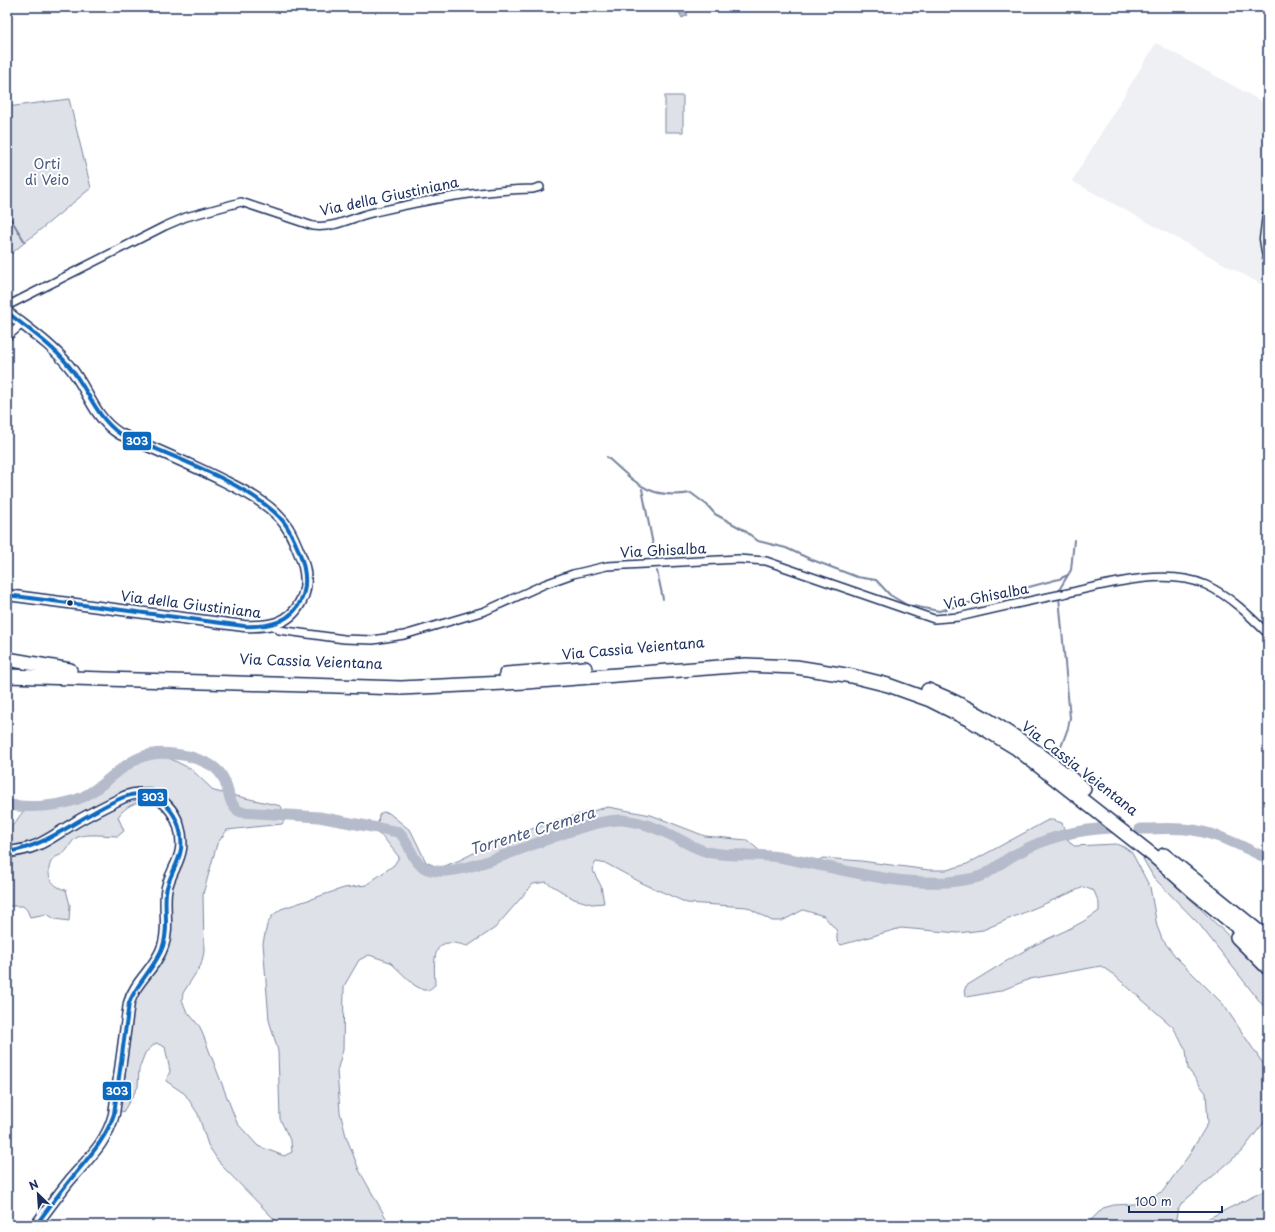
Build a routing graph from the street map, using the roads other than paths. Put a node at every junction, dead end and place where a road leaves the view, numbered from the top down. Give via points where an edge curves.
1 (540, 187) dead end
2 (1268, 215) edge
3 (1268, 258) edge
4 (7, 306) edge
5 (7, 312) edge
6 (22, 324) junction
7 (7, 337) edge
8 (7, 595) edge
9 (272, 625) junction
10 (1268, 634) edge
11 (7, 659) edge
12 (7, 668) edge
13 (66, 674) junction
14 (7, 676) edge
15 (7, 685) edge
16 (7, 852) edge
17 (1194, 886) junction
18 (1268, 931) edge
19 (1268, 939) edge
20 (1268, 952) edge
21 (1268, 968) edge
22 (36, 1225) edge

1 - 4 street, Via della Giustiniana via 465,193 373,212 322,227 241,202 165,226
2 - 3 street via 1265,241
5 - 6 street, Via della Giustiniana
6 - 7 street
6 - 9 street, Via della Giustiniana via 58,353 70,367 100,418 109,427 240,490 267,506 284,522 303,562 306,574 305,588 294,613
8 - 9 street, Via della Giustiniana via 244,626
9 - 10 street, Via Ghisalba via 279,630 311,635 361,640 382,639 476,614 545,584 588,570 607,566 738,560 766,561 934,619 959,617 1059,594 1137,580 1185,579 1215,590 1245,612
11 - 13 highway
12 - 13 highway, Via Cassia Veientana
13 - 14 highway, Via Cassia Veientana
13 - 15 highway
13 - 17 highway, Via Cassia Veientana via 395,684 713,658 771,657 822,662 898,679 952,700 1024,742
16 - 22 street via 36,846 87,816 125,797 139,793 155,796 169,806 175,816 181,839 179,855 167,888 164,945 129,1003 114,1114 109,1129 100,1146
17 - 18 highway
17 - 19 highway
17 - 20 highway
17 - 21 highway

